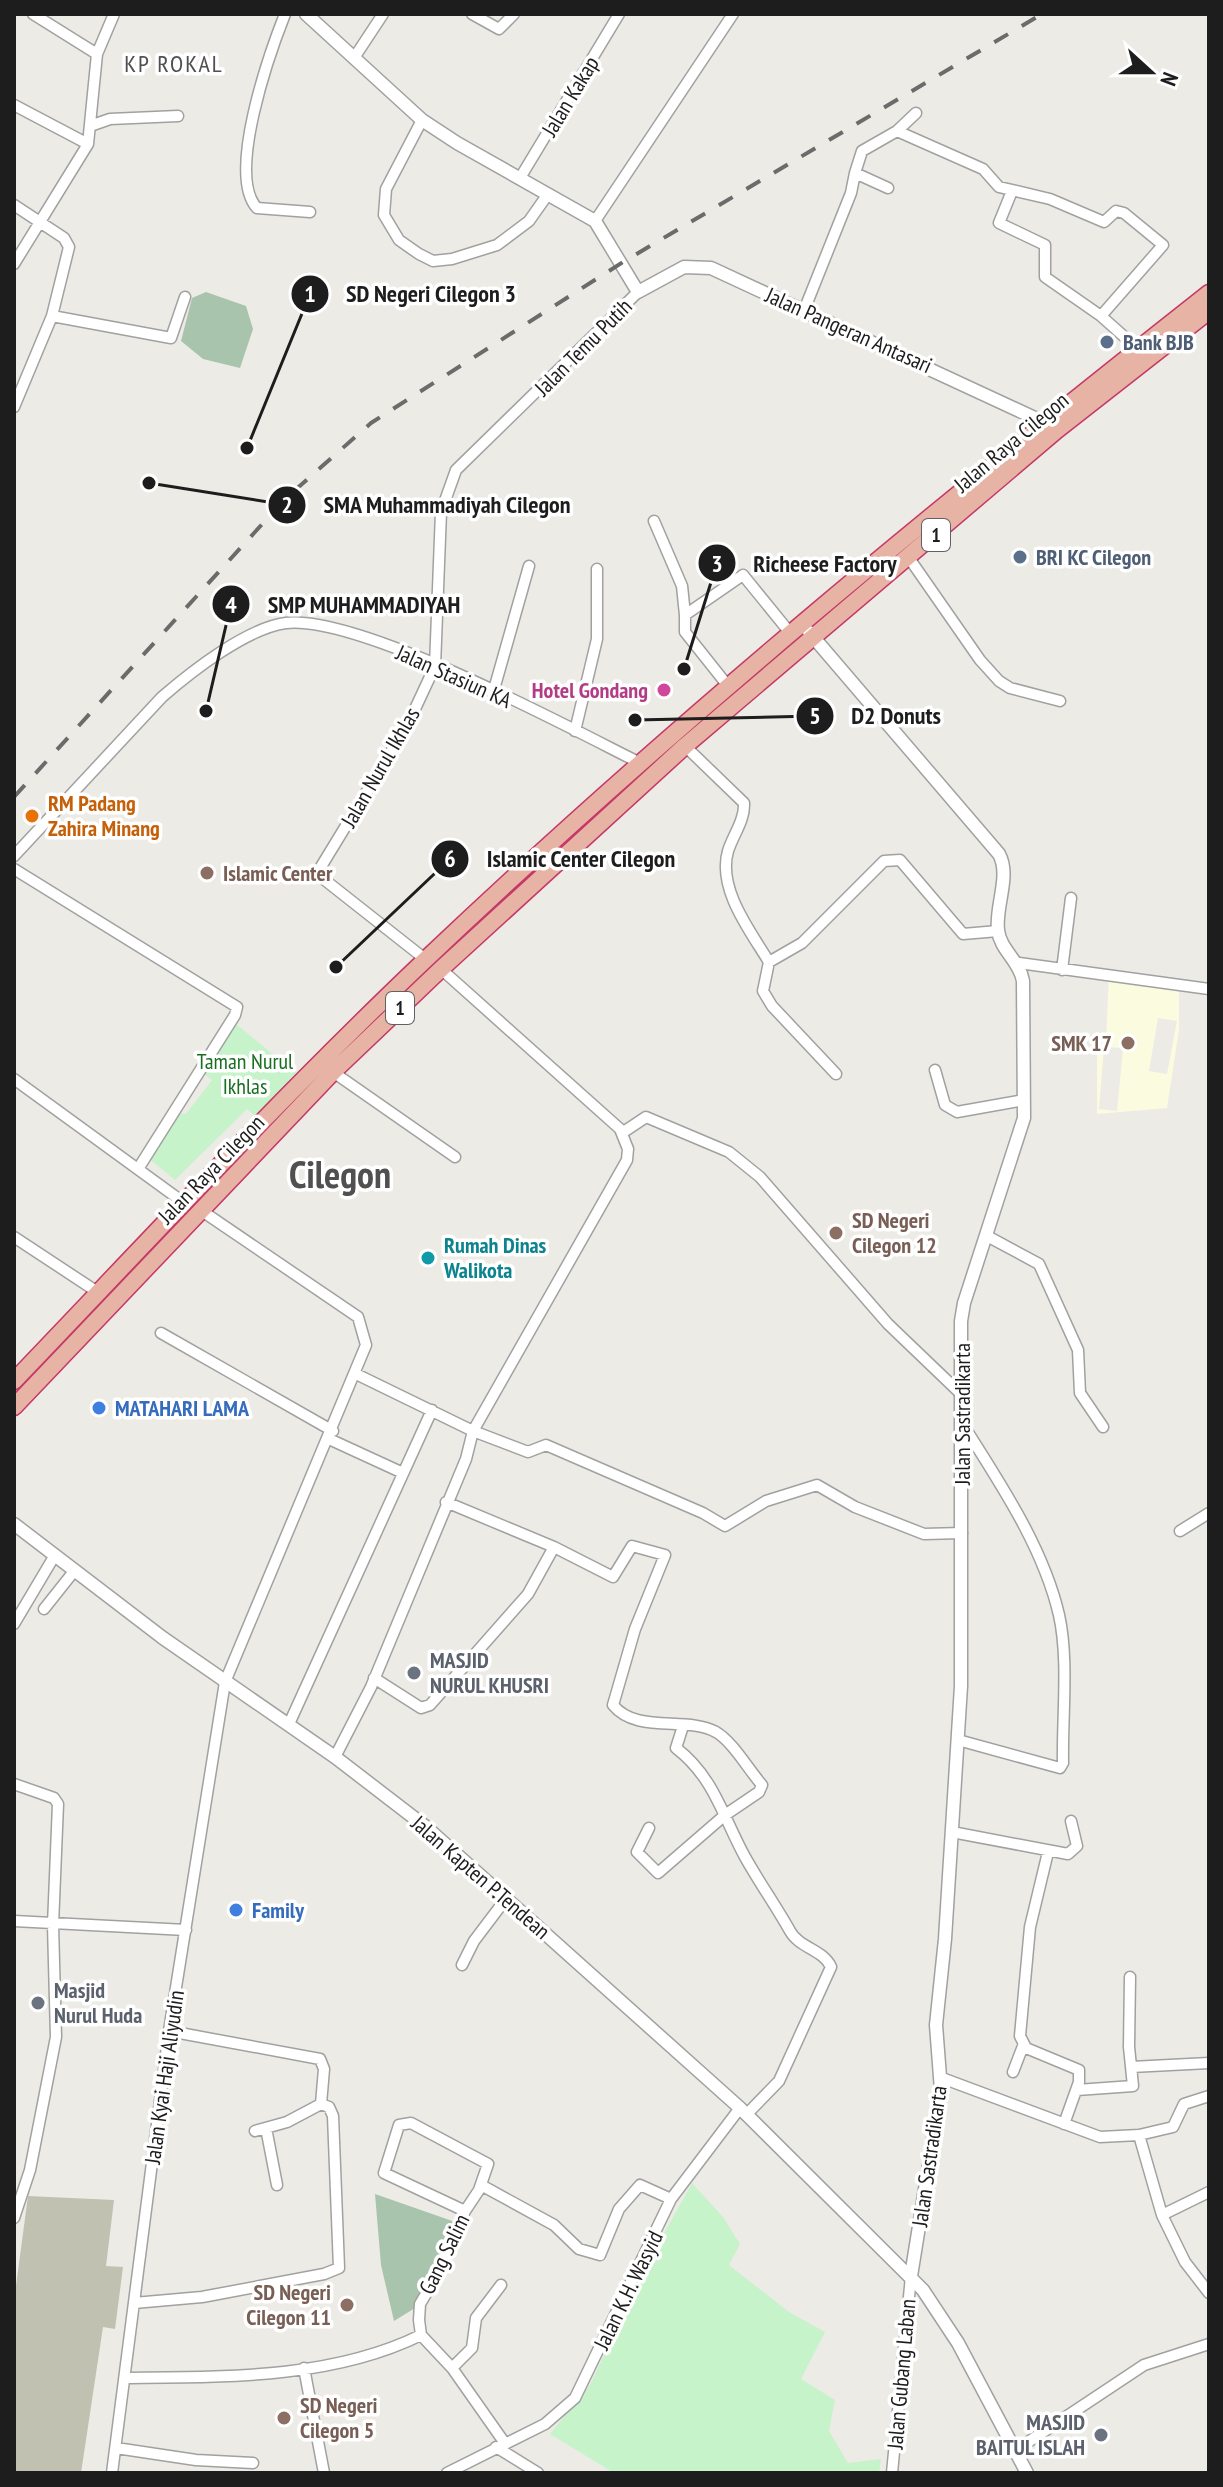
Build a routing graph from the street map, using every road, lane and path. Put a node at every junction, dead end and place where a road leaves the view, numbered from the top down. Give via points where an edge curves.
1 (33, 14) edge
2 (114, 14) edge
3 (285, 14) edge
4 (306, 14) edge
5 (383, 14) edge
6 (472, 14) edge
7 (514, 14) edge
8 (619, 14) edge
9 (733, 14) edge
10 (97, 54) junction
11 (354, 58) junction
12 (14, 105) edge
13 (916, 113) dead end
14 (178, 116) dead end
15 (422, 120) junction
16 (90, 126) junction
17 (897, 131) junction
18 (88, 144) junction
19 (855, 173) junction
20 (520, 178) junction
21 (888, 188) dead end
22 (1012, 191) junction
23 (548, 194) junction
24 (14, 205) edge
25 (310, 212) dead end
26 (39, 221) junction
27 (595, 221) junction
28 (14, 264) edge
29 (638, 292) junction
30 (1209, 293) edge
31 (185, 297) dead end
32 (805, 308) junction
33 (1209, 311) edge
34 (52, 316) junction
35 (1101, 316) junction
36 (1138, 349) junction
37 (14, 407) edge
38 (1052, 426) junction
39 (654, 521) dead end
40 (909, 558) junction
41 (529, 566) dead end
42 (597, 569) dead end
43 (685, 615) junction
44 (802, 632) junction
45 (435, 666) junction
46 (728, 686) junction
47 (493, 693) junction
48 (1060, 701) dead end
49 (575, 731) junction
50 (685, 746) junction
51 (640, 763) junction
52 (14, 856) edge
53 (14, 869) edge
54 (1071, 898) dead end
55 (998, 931) junction
56 (425, 959) junction
57 (769, 962) junction
58 (1019, 963) junction
59 (441, 969) junction
60 (1062, 970) junction
61 (1209, 989) edge
62 (935, 1070) dead end
63 (333, 1072) junction
64 (836, 1074) dead end
65 (14, 1079) edge
66 (1024, 1100) junction
67 (253, 1132) junction
68 (622, 1133) junction
69 (266, 1144) junction
70 (455, 1157) dead end
71 (138, 1169) junction
72 (183, 1202) junction
73 (202, 1211) junction
74 (987, 1236) junction
75 (14, 1237) edge
76 (99, 1293) junction
77 (161, 1333) dead end
78 (356, 1374) junction
79 (14, 1381) edge
80 (960, 1393) junction
81 (14, 1407) edge
82 (432, 1410) junction
83 (962, 1423) junction
84 (1103, 1427) dead end
85 (473, 1431) junction
86 (331, 1435) junction
87 (403, 1473) junction
88 (446, 1502) junction
89 (1209, 1513) edge
90 (14, 1524) edge
91 (1180, 1531) dead end
92 (962, 1533) junction
93 (554, 1547) junction
94 (55, 1555) junction
95 (75, 1570) junction
96 (44, 1609) dead end
97 (14, 1624) edge
98 (374, 1678) junction
99 (225, 1682) junction
100 (289, 1724) junction
101 (683, 1726) junction
102 (958, 1740) junction
103 (335, 1757) junction
104 (14, 1784) edge
105 (725, 1815) junction
106 (1071, 1821) dead end
107 (649, 1828) dead end
108 (952, 1832) junction
109 (1048, 1852) junction
110 (505, 1900) junction
111 (14, 1921) edge
112 (53, 1925) junction
113 (186, 1930) junction
114 (462, 1965) dead end
115 (1130, 1977) dead end
116 (169, 2031) junction
117 (1023, 2046) junction
118 (1209, 2063) edge
119 (1131, 2067) junction
120 (1013, 2072) dead end
121 (942, 2078) junction
122 (1077, 2090) junction
123 (1209, 2096) edge
124 (321, 2104) junction
125 (743, 2111) junction
126 (1064, 2124) junction
127 (1139, 2135) junction
128 (277, 2185) dead end
129 (481, 2185) junction
130 (1209, 2192) edge
131 (671, 2199) junction
132 (465, 2211) junction
133 (1162, 2215) junction
134 (14, 2218) edge
135 (911, 2276) junction
136 (501, 2285) dead end
137 (1209, 2293) edge
138 (134, 2303) junction
139 (421, 2335) junction
140 (1209, 2344) edge
141 (304, 2368) junction
142 (452, 2368) junction
143 (126, 2378) junction
144 (500, 2445) junction
145 (116, 2448) junction
146 (1016, 2450) junction
147 (253, 2463) dead end
148 (462, 2471) edge
149 (112, 2473) edge
150 (324, 2473) edge
151 (447, 2473) edge
152 (538, 2473) edge
153 (892, 2473) edge
154 (1027, 2473) edge

1 - 10 street
2 - 10 street
3 - 25 street via 258,93 247,146 249,194 257,208
4 - 11 street, Jalan Temu Putih
5 - 11 street
6 - 7 street via 499,29
8 - 20 street, Jalan Kakap
9 - 27 street
10 - 16 street
11 - 15 street, Jalan Temu Putih
12 - 18 street
13 - 17 street
14 - 16 street via 110,119
15 - 20 street, Jalan Temu Putih
15 - 23 street via 386,189 384,215 399,240 419,254 443,260 497,245 529,221
16 - 18 street
17 - 19 street via 862,151
17 - 22 street via 983,169 998,186
18 - 26 street
19 - 21 street
19 - 32 street
20 - 23 street, Jalan Temu Putih
22 - 35 street via 1000,224 1046,246 1045,277
22 - 35 street via 1050,199 1104,222 1121,211 1163,244
23 - 27 street, Jalan Temu Putih
24 - 26 street
26 - 28 street
26 - 34 street via 69,247
27 - 29 street, Jalan Temu Putih
29 - 32 street, Jalan Pangeran Antasari via 673,271 698,266
29 - 45 street, Jalan Temu Putih via 456,470 441,512
30 - 36 highway, Jalan Raya Cilegon / 1
31 - 34 street via 171,338
32 - 38 street, Jalan Pangeran Antasari
33 - 38 highway, Jalan Raya Cilegon / 1
34 - 37 street
35 - 36 street
36 - 38 highway, Jalan Raya Cilegon / 1
38 - 40 highway, Jalan Raya Cilegon / 1
38 - 44 highway, Jalan Raya Cilegon / 1
39 - 43 street via 682,586
40 - 44 highway, Jalan Raya Cilegon / 1
40 - 48 street via 999,681
41 - 47 street
42 - 49 street via 597,639
43 - 44 street via 743,575
43 - 46 street via 685,632
44 - 46 highway, Jalan Raya Cilegon / 1
44 - 50 highway, Jalan Raya Cilegon / 1
44 - 55 street via 999,854 1003,867
45 - 47 street, Jalan Stasiun KA
45 - 52 street, Jalan Stasiun KA via 313,623 259,631 162,697
45 - 56 street, Jalan Nurul Ikhlas via 408,724 319,870 321,877
46 - 51 highway, Jalan Raya Cilegon / 1
47 - 49 street, Jalan Stasiun KA
49 - 51 street, Jalan Stasiun KA
50 - 57 street via 742,798 743,816 727,855 729,882 740,914
50 - 59 highway, Jalan Raya Cilegon / 1
51 - 56 highway, Jalan Raya Cilegon / 1
53 - 71 street via 237,1007
54 - 60 street
55 - 57 street via 963,934 900,860 893,859 884,861 802,943
55 - 58 street, Jalan Sastradikarta
56 - 67 highway, Jalan Raya Cilegon / 1
57 - 64 street via 763,991
58 - 60 street
58 - 66 street, Jalan Sastradikarta
59 - 63 highway, Jalan Raya Cilegon / 1
59 - 68 street
60 - 61 street
62 - 66 street via 945,1105 957,1112
63 - 69 highway, Jalan Raya Cilegon / 1
63 - 70 street
65 - 71 street
66 - 74 street, Jalan Sastradikarta via 1021,1133
67 - 69 highway
67 - 72 highway, Jalan Raya Cilegon / 1
68 - 80 street via 646,1117 735,1156 760,1177 888,1324
68 - 85 street via 627,1160
69 - 73 highway, Jalan Raya Cilegon / 1
71 - 72 street
72 - 76 highway, Jalan Raya Cilegon / 1
73 - 78 street, Jalan Kyai Haji Aliyudin via 358,1317 366,1345
73 - 81 highway, Jalan Raya Cilegon / 1
74 - 80 street, Jalan Sastradikarta via 964,1303
74 - 84 street via 1039,1264 1078,1350 1080,1393
75 - 76 street
76 - 79 highway, Jalan Raya Cilegon / 1
77 - 86 street
78 - 82 street
78 - 86 street, Jalan Kyai Haji Aliyudin
80 - 83 street, Jalan Sastradikarta
82 - 85 street
82 - 87 street
83 - 92 street, Jalan Sastradikarta
83 - 102 street via 1000,1482 1052,1587 1062,1632 1063,1763 1060,1768
85 - 88 street
85 - 92 street via 531,1452 546,1445 721,1525 766,1501 817,1485 855,1507 924,1534
86 - 87 street
86 - 99 street, Jalan Kyai Haji Aliyudin
87 - 100 street
88 - 93 street
88 - 98 street
89 - 91 street
90 - 94 street, Jalan Kapten P.Tendean
92 - 102 street, Jalan Sastradikarta
93 - 98 street via 528,1594 430,1705 421,1708
93 - 101 street via 613,1577 632,1546 665,1555 612,1700 621,1712
94 - 95 street, Jalan Kapten P.Tendean
94 - 97 street
95 - 96 street
95 - 99 street, Jalan Kapten P.Tendean
98 - 103 street
99 - 100 street, Jalan Kapten P.Tendean
99 - 113 street, Jalan Kyai Haji Aliyudin
100 - 103 street, Jalan Kapten P.Tendean
101 - 105 street via 675,1746 714,1788
101 - 105 street via 717,1733 762,1785
102 - 108 street, Jalan Sastradikarta
103 - 110 street, Jalan Kapten P.Tendean via 426,1827
104 - 112 street via 58,1801
105 - 107 street via 658,1873 637,1852
105 - 125 street, Jalan K.H. Wasyid via 794,1939 831,1967 779,2081
106 - 109 street via 1075,1851
108 - 109 street
108 - 121 street, Jalan Sastradikarta via 936,2025
109 - 117 street via 1030,1927 1020,2028
110 - 114 street
110 - 125 street, Jalan Kapten P.Tendean
111 - 112 street
112 - 113 street
112 - 134 street via 58,2015 54,2050 30,2170
113 - 116 street, Jalan Kyai Haji Aliyudin
115 - 119 street
116 - 124 street via 320,2059
116 - 138 street, Jalan Kyai Haji Aliyudin
117 - 120 street
117 - 122 street via 1076,2067
118 - 119 street
119 - 122 street via 1131,2087
121 - 126 street
121 - 135 street, Jalan Sastradikarta
122 - 126 street
123 - 127 street via 1184,2104 1173,2127
124 - 128 street via 260,2130
124 - 138 street via 333,2116 339,2268 202,2297
125 - 131 street, Jalan K.H. Wasyid
125 - 135 street, Jalan Kapten P.Tendean
126 - 127 street via 1107,2138
127 - 133 street
129 - 131 street via 554,2225 579,2249 600,2255 619,2209 640,2185
129 - 132 street, Gang Salim
129 - 132 street via 487,2163 411,2123 399,2125 384,2173
130 - 133 street
131 - 144 street, Jalan K.H. Wasyid via 575,2398 545,2424
132 - 139 street, Gang Salim via 420,2304
133 - 137 street via 1185,2262
135 - 146 street, Jalan Kapten P.Tendean via 958,2343
135 - 153 street, Jalan Gubang Laban
136 - 142 street via 476,2318 472,2348
138 - 143 street, Jalan Kyai Haji Aliyudin
139 - 141 street via 399,2346
139 - 142 street
140 - 146 street via 1144,2365
141 - 143 street
141 - 150 street
142 - 144 street
143 - 145 street, Jalan Kyai Haji Aliyudin
144 - 148 street, Jalan K.H. Wasyid
144 - 152 street
145 - 147 street
145 - 149 street, Jalan Kyai Haji Aliyudin
146 - 154 street, Jalan Kapten P.Tendean
148 - 151 street, Jalan K.H. Wasyid

